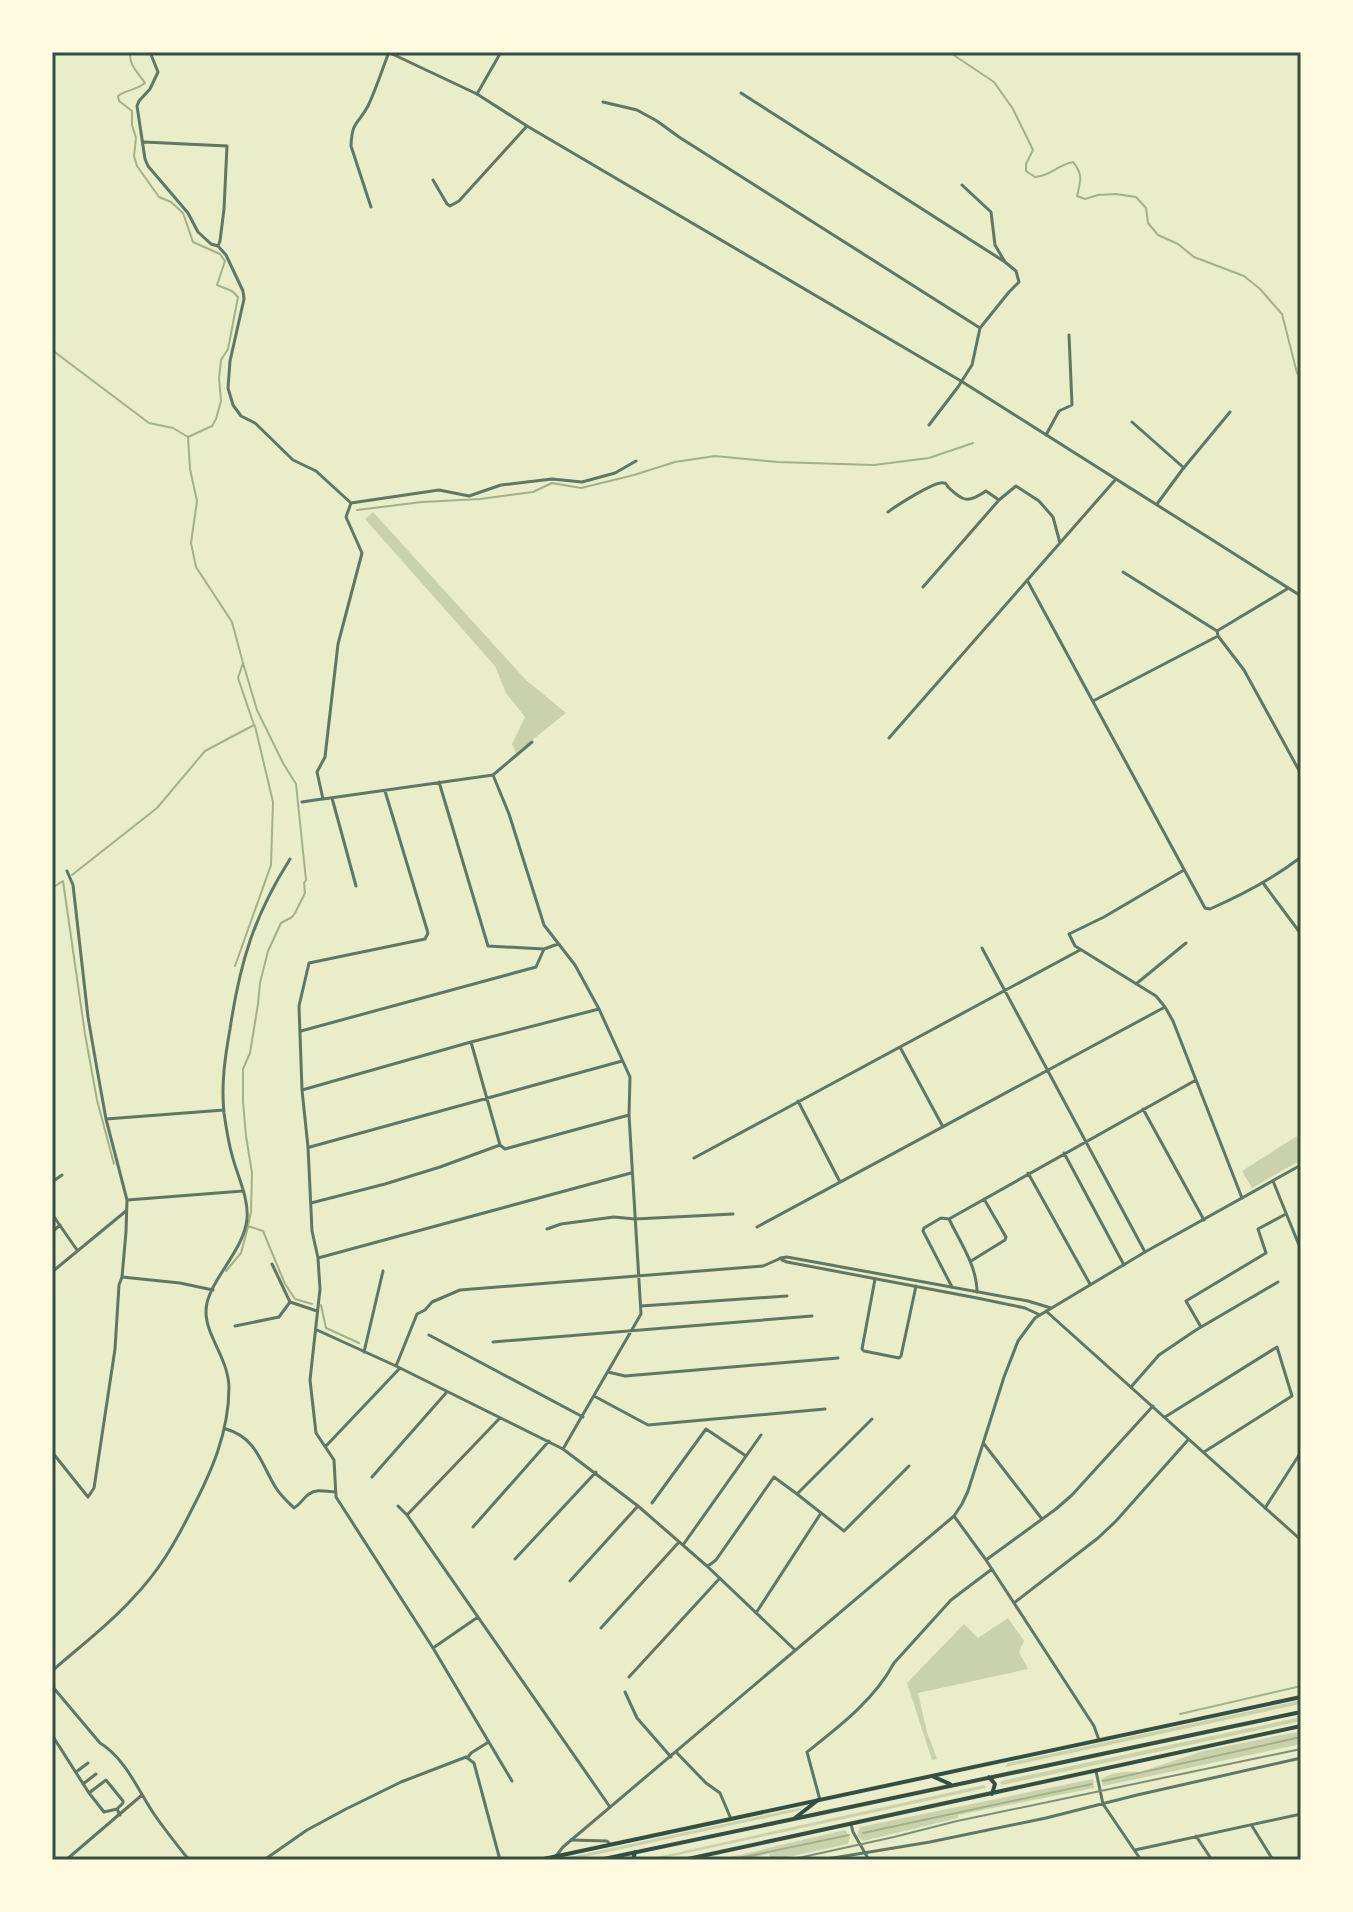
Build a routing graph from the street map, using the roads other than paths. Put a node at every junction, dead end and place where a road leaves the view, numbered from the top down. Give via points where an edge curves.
1 (150, 52) edge
2 (389, 52) edge
3 (501, 52) edge
4 (741, 93) dead end
5 (477, 94) junction
6 (603, 102) dead end
7 (527, 126) junction
8 (142, 142) junction
9 (433, 180) dead end
10 (962, 185) dead end
11 (371, 207) dead end
12 (218, 246) junction
13 (1005, 262) junction
14 (980, 328) junction
15 (1069, 335) dead end
16 (961, 381) junction
17 (1230, 412) dead end
18 (1132, 422) dead end
19 (929, 425) dead end
20 (1046, 435) junction
21 (636, 461) dead end
22 (1184, 468) junction
23 (1116, 479) junction
24 (999, 500) junction
25 (351, 503) junction
26 (1157, 504) junction
27 (888, 512) dead end
28 (1060, 543) junction
29 (1123, 572) dead end
30 (1027, 580) junction
31 (923, 587) dead end
32 (1287, 589) junction
33 (1301, 596) edge
34 (1218, 634) junction
35 (1093, 701) junction
36 (889, 738) dead end
37 (532, 742) dead end
38 (1301, 774) edge
39 (493, 775) junction
40 (439, 782) junction
41 (385, 791) junction
42 (332, 798) junction
43 (323, 799) junction
44 (302, 802) dead end
45 (1301, 857) edge
46 (290, 859) dead end
47 (1184, 870) junction
48 (67, 871) dead end
49 (1263, 883) junction
50 (356, 886) dead end
51 (1301, 934) edge
52 (1186, 943) dead end
53 (558, 944) junction
54 (982, 948) dead end
55 (544, 949) junction
56 (1080, 950) junction
57 (1136, 984) junction
58 (1005, 991) junction
59 (1165, 1007) junction
60 (599, 1009) junction
61 (301, 1031) junction
62 (471, 1042) junction
63 (900, 1048) junction
64 (622, 1061) junction
65 (1049, 1069) junction
66 (1196, 1080) junction
67 (302, 1090) junction
68 (487, 1097) junction
69 (798, 1101) junction
70 (1143, 1109) junction
71 (224, 1110) junction
72 (629, 1115) junction
73 (106, 1119) junction
74 (943, 1127) junction
75 (1087, 1141) junction
76 (500, 1145) junction
77 (308, 1147) junction
78 (1064, 1153) junction
79 (694, 1158) dead end
80 (1301, 1165) edge
81 (632, 1173) junction
82 (1028, 1173) junction
83 (62, 1175) dead end
84 (1273, 1181) junction
85 (52, 1182) edge
86 (840, 1182) junction
87 (243, 1191) junction
88 (1242, 1198) junction
89 (984, 1199) junction
90 (127, 1200) junction
91 (311, 1203) junction
92 (127, 1211) junction
93 (52, 1214) edge
94 (733, 1214) dead end
95 (1286, 1214) junction
96 (635, 1219) junction
97 (949, 1219) junction
98 (1204, 1220) junction
99 (60, 1225) junction
100 (757, 1227) dead end
101 (547, 1229) dead end
102 (52, 1232) edge
103 (77, 1250) junction
104 (1301, 1250) edge
105 (1145, 1252) junction
106 (318, 1258) junction
107 (780, 1258) junction
108 (970, 1262) junction
109 (272, 1264) dead end
110 (1124, 1265) junction
111 (383, 1271) dead end
112 (52, 1272) edge
113 (639, 1275) junction
114 (122, 1277) junction
115 (875, 1278) junction
116 (1278, 1282) dead end
117 (1090, 1284) junction
118 (916, 1286) junction
119 (952, 1287) junction
120 (213, 1290) junction
121 (977, 1292) junction
122 (787, 1296) dead end
123 (290, 1302) junction
124 (641, 1306) junction
125 (1051, 1308) junction
126 (317, 1311) junction
127 (1046, 1311) junction
128 (1040, 1315) junction
129 (812, 1316) dead end
130 (235, 1326) dead end
131 (1201, 1327) junction
132 (316, 1329) junction
133 (631, 1330) junction
134 (429, 1335) dead end
135 (493, 1342) dead end
136 (364, 1352) junction
137 (838, 1358) dead end
138 (398, 1367) junction
139 (608, 1372) junction
140 (1131, 1387) junction
141 (446, 1392) junction
142 (594, 1396) junction
143 (1153, 1406) junction
144 (825, 1409) dead end
145 (583, 1417) junction
146 (1165, 1417) junction
147 (499, 1418) junction
148 (872, 1419) dead end
149 (225, 1428) junction
150 (761, 1435) dead end
151 (1189, 1439) junction
152 (549, 1441) junction
153 (984, 1444) junction
154 (326, 1446) junction
155 (563, 1449) junction
156 (52, 1452) edge
157 (1204, 1452) junction
158 (1301, 1452) edge
159 (746, 1456) junction
160 (909, 1466) dead end
161 (596, 1472) junction
162 (372, 1477) dead end
163 (336, 1492) junction
164 (797, 1494) junction
165 (652, 1503) dead end
166 (398, 1506) dead end
167 (638, 1506) junction
168 (1265, 1508) junction
169 (821, 1513) junction
170 (407, 1515) junction
171 (954, 1516) junction
172 (1042, 1519) junction
173 (473, 1527) dead end
174 (1301, 1540) edge
175 (681, 1544) junction
176 (515, 1559) dead end
177 (986, 1560) junction
178 (708, 1567) junction
179 (992, 1569) junction
180 (720, 1578) junction
181 (570, 1581) dead end
182 (1014, 1603) junction
183 (756, 1613) junction
184 (478, 1617) junction
185 (601, 1628) dead end
186 (433, 1648) junction
187 (795, 1650) junction
188 (52, 1671) edge
189 (629, 1677) dead end
190 (52, 1686) edge
191 (625, 1692) dead end
192 (1301, 1697) edge
193 (1301, 1712) edge
194 (1301, 1726) edge
195 (52, 1735) edge
196 (1099, 1740) junction
197 (488, 1742) junction
198 (676, 1752) junction
199 (468, 1757) junction
200 (671, 1757) junction
201 (1301, 1758) edge
202 (88, 1763) dead end
203 (1096, 1771) junction
204 (76, 1772) junction
205 (96, 1774) dead end
206 (932, 1776) junction
207 (989, 1777) junction
208 (512, 1781) dead end
209 (83, 1784) junction
210 (952, 1785) junction
211 (89, 1793) junction
212 (144, 1794) junction
213 (992, 1794) junction
214 (819, 1800) junction
215 (1103, 1804) junction
216 (610, 1807) junction
217 (117, 1809) junction
218 (1301, 1814) edge
219 (120, 1815) junction
220 (731, 1819) junction
221 (792, 1820) junction
222 (851, 1824) junction
223 (1251, 1825) junction
224 (1196, 1836) junction
225 (571, 1840) junction
226 (610, 1844) junction
227 (1135, 1850) junction
228 (635, 1852) junction
229 (865, 1852) junction
230 (552, 1858) edge
231 (66, 1860) edge
232 (189, 1860) edge
233 (264, 1860) edge
234 (500, 1860) edge
235 (539, 1860) edge
236 (599, 1860) edge
237 (633, 1860) edge
238 (683, 1860) edge
239 (821, 1860) edge
240 (869, 1860) edge
241 (1141, 1860) edge
242 (1212, 1860) edge
243 (1273, 1860) edge

1 - 8 street via 158,72 137,106
2 - 5 street
2 - 11 street via 351,137
3 - 5 street
4 - 13 street
5 - 7 street
6 - 14 street via 657,121
7 - 9 street via 459,201 447,204
7 - 16 street
8 - 12 street via 148,166 203,238
8 - 12 street via 227,146
10 - 13 street via 991,212 995,245
12 - 25 street via 244,294 230,361 233,405
13 - 14 street via 1019,282
14 - 16 street via 972,365
15 - 20 street via 1072,405 1059,411
16 - 19 street
16 - 20 street
17 - 22 street
18 - 22 street
20 - 23 street
21 - 25 street via 582,482 552,479 501,485 469,496 439,490
22 - 26 street
23 - 26 street
23 - 28 street
24 - 27 street via 986,491 960,499 941,482
24 - 28 street via 1016,486 1039,501 1053,517
24 - 31 street
25 - 43 street via 346,517 362,553 338,644 325,757 317,772
26 - 32 street
28 - 30 street
29 - 34 street
30 - 35 street
30 - 36 street
32 - 33 street
32 - 34 street
34 - 35 street
34 - 38 street via 1244,670
35 - 47 street
37 - 39 street
39 - 40 street
39 - 53 street via 544,925
40 - 41 street
40 - 55 street via 488,946
41 - 42 street
41 - 61 street via 428,933 425,939 309,963 299,1006
42 - 43 street
42 - 50 street
43 - 44 street
45 - 49 street
46 - 71 street via 244,956 223,1065
47 - 49 street via 1206,909
47 - 56 street via 1069,934
48 - 73 street
49 - 51 street
52 - 57 street
53 - 55 street
53 - 60 street
54 - 58 street
55 - 61 street via 536,967
56 - 57 street
56 - 58 street
57 - 59 street
58 - 63 street
58 - 65 street
59 - 65 street
59 - 66 street
60 - 62 street
60 - 64 street
61 - 67 street
62 - 67 street
62 - 68 street
63 - 69 street
63 - 74 street
64 - 68 street
64 - 72 street via 630,1077
65 - 74 street
65 - 75 street
66 - 70 street
66 - 88 street
67 - 77 street
68 - 76 street
68 - 77 street
69 - 79 street
69 - 86 street
70 - 75 street
70 - 98 street
71 - 73 street
71 - 87 street
72 - 76 street via 505,1149
72 - 81 street
73 - 90 street
74 - 86 street
75 - 78 street
75 - 105 street
76 - 91 street
77 - 91 street
78 - 82 street
78 - 110 street
80 - 84 street
81 - 96 street
81 - 106 street
82 - 89 street
82 - 117 street
83 - 85 street
84 - 88 street
84 - 95 street
86 - 100 street
87 - 90 street
87 - 120 street via 244,1234
88 - 98 street
89 - 97 street
89 - 108 street via 1006,1237
90 - 92 street
91 - 106 street
92 - 103 street
92 - 114 street
93 - 99 street
94 - 96 street
95 - 104 street
95 - 131 street via 1258,1229 1266,1253 1186,1301
96 - 101 street via 614,1217
96 - 113 street
97 - 108 street
97 - 119 street via 941,1218 923,1231
98 - 105 street
99 - 102 street
99 - 103 street
103 - 112 street
105 - 110 street
106 - 126 street
107 - 113 street via 763,1266
107 - 115 street
107 - 119 street
108 - 121 street
109 - 123 street
110 - 117 street
111 - 136 street
113 - 124 street
113 - 138 street via 460,1290 417,1314
114 - 120 street
114 - 156 street via 94,1488 88,1497
115 - 118 street
115 - 118 street via 862,1349 899,1358
116 - 131 street
117 - 125 street
118 - 128 street
119 - 121 street
120 - 149 street via 206,1312 228,1374
121 - 125 street
122 - 124 street
123 - 126 street
123 - 130 street via 279,1317
124 - 133 street
125 - 127 street
126 - 132 street
127 - 128 street
127 - 140 street
128 - 153 street via 1018,1341
129 - 133 street
131 - 140 street via 1159,1355
132 - 136 street
132 - 154 street via 310,1380 316,1433
133 - 135 street
133 - 139 street
134 - 145 street
136 - 138 street
137 - 139 street via 625,1376
138 - 141 street
138 - 154 street
139 - 142 street
140 - 143 street
141 - 147 street
141 - 162 street
142 - 144 street via 648,1425
142 - 145 street
143 - 146 street
143 - 172 street via 1072,1495
145 - 155 street
146 - 151 street
146 - 157 street via 1277,1347 1292,1396
147 - 152 street
147 - 170 street
148 - 164 street
149 - 163 street via 246,1437 294,1508 309,1493
149 - 188 street via 208,1479 168,1555 119,1613
150 - 159 street
151 - 157 street
151 - 182 street via 1098,1538
152 - 155 street
152 - 173 street
153 - 171 street
153 - 172 street
154 - 163 street via 334,1460
155 - 161 street
157 - 168 street
158 - 168 street
159 - 165 street via 706,1429
159 - 175 street
160 - 169 street via 844,1531
161 - 167 street
161 - 176 street
163 - 186 street
164 - 169 street
164 - 178 street via 774,1477
166 - 170 street
167 - 175 street
167 - 181 street
168 - 174 street
169 - 183 street
170 - 184 street
171 - 177 street
171 - 187 street
172 - 177 street
175 - 178 street
175 - 185 street
177 - 179 street
178 - 180 street
179 - 182 street
179 - 214 street via 951,1600 863,1704 807,1752
180 - 183 street
180 - 189 street
182 - 196 street
183 - 187 street
184 - 186 street
184 - 216 street
186 - 197 street
187 - 198 street
190 - 212 street
191 - 200 street via 637,1718
192 - 196 main road
193 - 207 main road
194 - 203 main road
195 - 204 street
196 - 206 main road
197 - 199 street
197 - 208 street
198 - 200 street
198 - 220 street via 720,1793
199 - 233 street via 346,1809
199 - 234 street
200 - 216 street
201 - 215 street
202 - 204 street
203 - 213 main road
203 - 215 street
204 - 209 street
205 - 209 street
206 - 210 main road
206 - 214 main road
207 - 210 main road
207 - 213 main road via 995,1784
209 - 211 street
210 - 221 main road
211 - 217 street via 104,1812
211 - 217 street via 106,1780 123,1801
212 - 219 street
212 - 232 street
213 - 222 main road
214 - 220 main road
214 - 221 main road
215 - 227 street
215 - 229 street
216 - 225 street
217 - 219 street
218 - 223 street
219 - 231 street
220 - 226 main road
221 - 228 main road
222 - 229 street
222 - 238 main road
223 - 224 street
223 - 243 street
224 - 227 street
224 - 242 street
225 - 226 street
225 - 230 street
226 - 230 main road
227 - 241 street
228 - 236 main road
228 - 237 main road
229 - 239 street
229 - 240 street
230 - 235 main road

